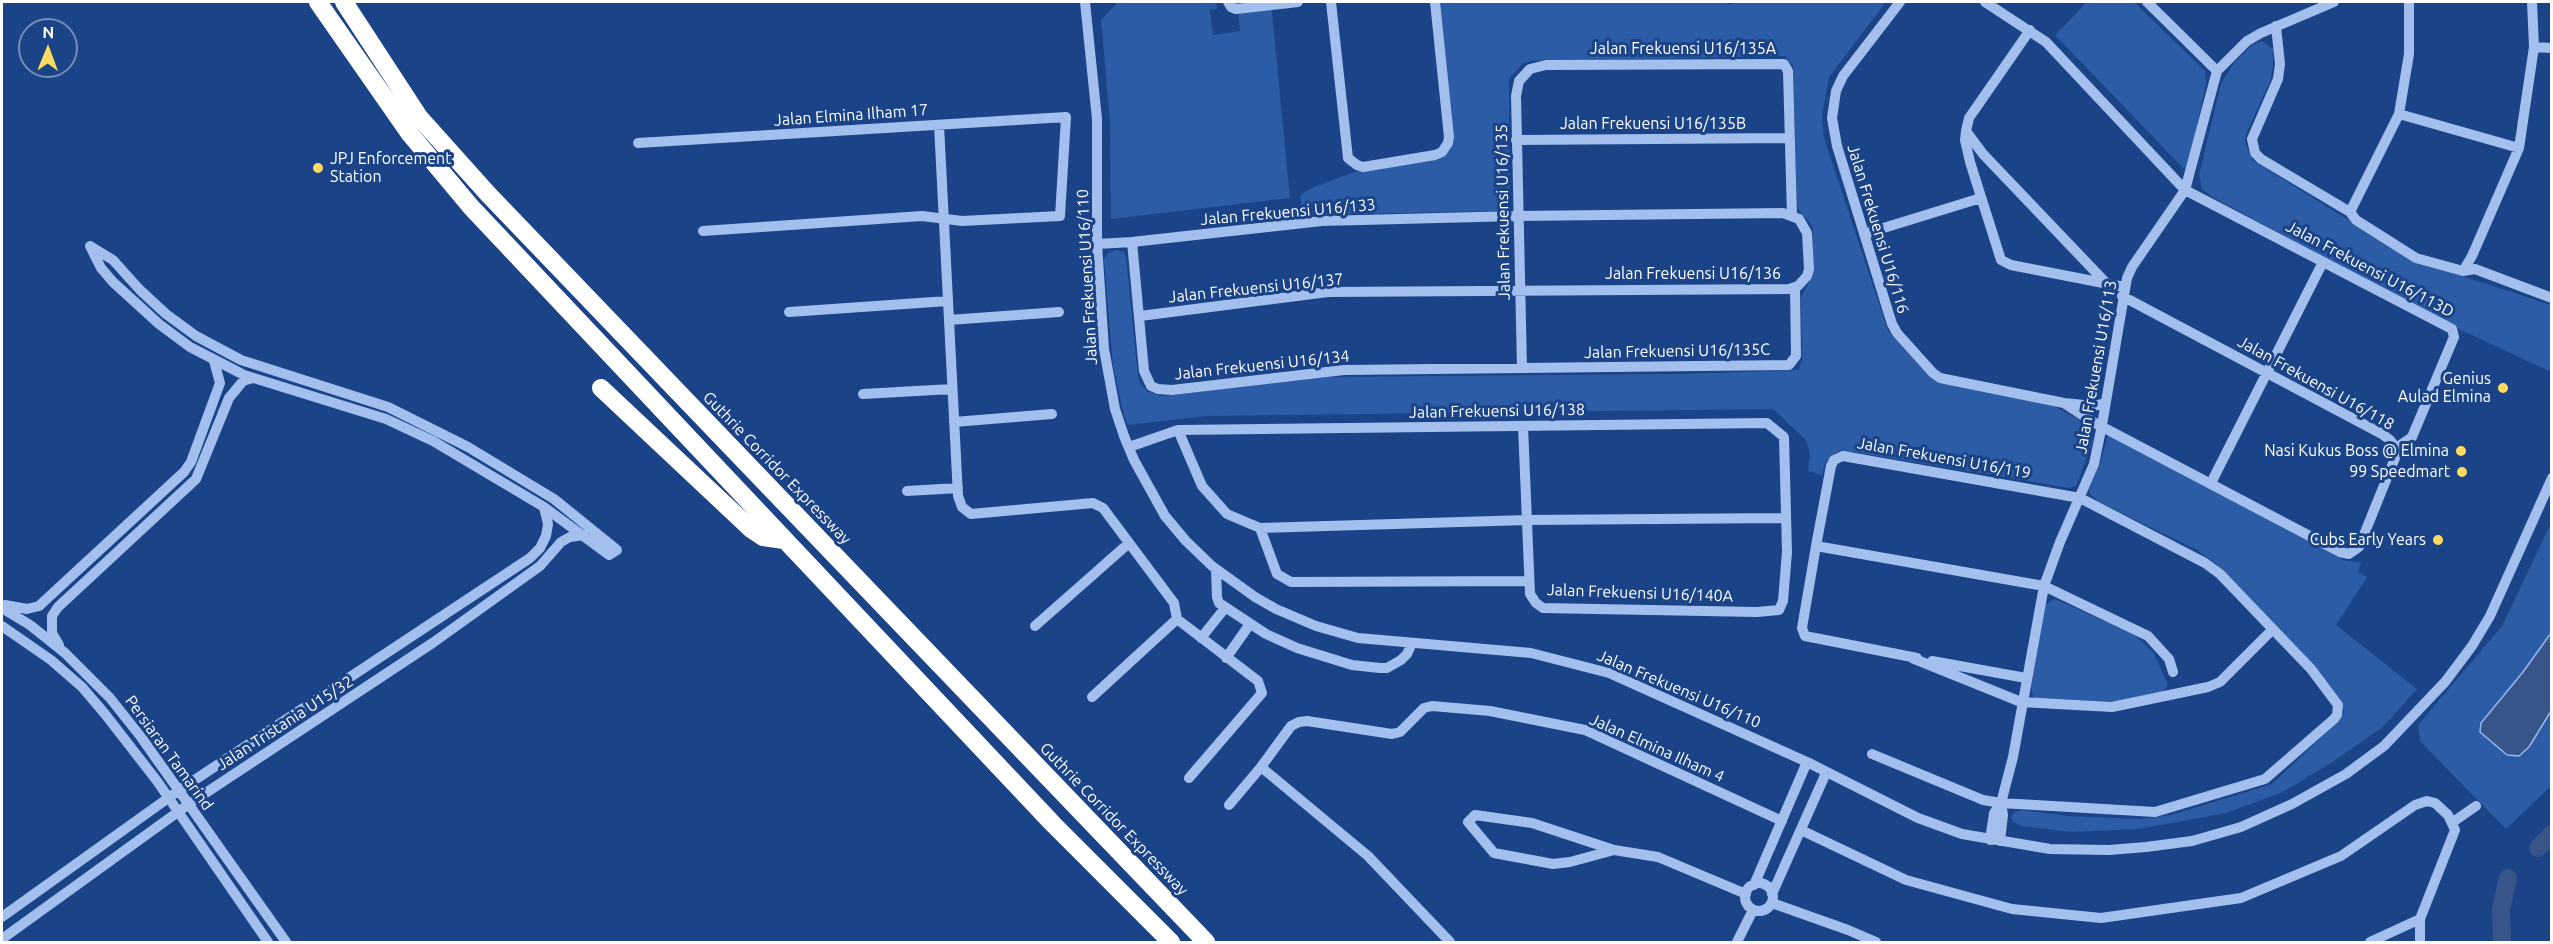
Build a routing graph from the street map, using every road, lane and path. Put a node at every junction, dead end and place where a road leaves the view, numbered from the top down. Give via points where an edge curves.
1 (318, 2) edge
2 (344, 2) edge
3 (1085, 2) edge
4 (1228, 2) edge
5 (1298, 2) edge
6 (1331, 2) edge
7 (1435, 2) edge
8 (1900, 2) edge
9 (1985, 2) edge
10 (2147, 2) edge
11 (2334, 2) edge
12 (2409, 2) edge
13 (2532, 2) edge
14 (2319, 4) edge
15 (2276, 26) junction
16 (2030, 30) junction
17 (2534, 47) junction
18 (2552, 48) edge
19 (1538, 66) joint
20 (2217, 72) junction
21 (2399, 114) junction
22 (939, 125) junction
23 (1966, 130) junction
24 (1790, 138) junction
25 (1516, 140) junction
26 (638, 143) dead end
27 (2519, 148) junction
28 (2185, 190) junction
29 (1981, 198) junction
30 (2350, 212) junction
31 (1792, 215) junction
32 (1517, 216) junction
33 (944, 219) junction
34 (703, 231) dead end
35 (1864, 234) junction
36 (1132, 242) junction
37 (1097, 244) junction
38 (2324, 262) junction
39 (2463, 271) junction
40 (2108, 284) junction
41 (1795, 288) junction
42 (1519, 290) junction
43 (2123, 292) junction
44 (2552, 298) edge
45 (948, 301) junction
46 (789, 312) dead end
47 (1059, 312) dead end
48 (1140, 316) junction
49 (949, 320) junction
50 (214, 361) junction
51 (1522, 368) junction
52 (2267, 373) junction
53 (254, 378) junction
54 (601, 388) dead end
55 (952, 389) junction
56 (862, 394) dead end
57 (2064, 403) junction
58 (2105, 403) junction
59 (1052, 414) dead end
60 (954, 422) junction
61 (2102, 425) junction
62 (1523, 426) junction
63 (1178, 430) junction
64 (1128, 447) junction
65 (2396, 448) junction
66 (2552, 478) edge
67 (2211, 483) junction
68 (958, 488) junction
69 (907, 491) dead end
70 (2080, 498) junction
71 (544, 507) junction
72 (1786, 518) junction
73 (1527, 520) junction
74 (1260, 528) junction
75 (583, 536) junction
76 (784, 540) junction
77 (1129, 543) junction
78 (1816, 546) junction
79 (1216, 569) junction
80 (1529, 581) junction
81 (2044, 586) junction
82 (459, 605) junction
83 (2, 606) edge
84 (1225, 608) junction
85 (1779, 610) joint
86 (469, 617) junction
87 (1177, 619) junction
88 (1250, 624) junction
89 (2, 626) edge
90 (1035, 626) dead end
91 (2274, 629) junction
92 (1201, 638) junction
93 (1412, 643) junction
94 (65, 653) junction
95 (1226, 658) junction
96 (1912, 658) junction
97 (2173, 672) dead end
98 (2026, 678) junction
99 (1092, 697) dead end
100 (2021, 702) junction
101 (1872, 754) dead end
102 (1807, 762) junction
103 (1262, 767) junction
104 (1826, 773) junction
105 (1189, 778) dead end
106 (157, 781) junction
107 (178, 790) junction
108 (168, 797) junction
109 (2001, 803) junction
110 (189, 804) junction
111 (1229, 805) dead end
112 (2476, 806) dead end
113 (154, 808) junction
114 (179, 813) junction
115 (1782, 821) junction
116 (2452, 822) junction
117 (1801, 830) junction
118 (1995, 841) junction
119 (1614, 849) junction
120 (1754, 885) junction
121 (1746, 894) junction
122 (1772, 898) junction
123 (1753, 910) junction
124 (2, 917) edge
125 (2420, 919) junction
126 (2, 939) edge
127 (268, 942) edge
128 (286, 942) edge
129 (1170, 942) edge
130 (1206, 942) edge
131 (1449, 942) edge
132 (1737, 942) edge
133 (1876, 942) edge
134 (2370, 942) edge
135 (2420, 942) edge

1 - 76 highway via 410,134 471,207
2 - 130 highway, Guthrie Corridor Expressway via 419,117 488,194
3 - 37 street, Jalan Frekuensi U16/110 via 1097,119
4 - 5 street via 1236,9
6 - 7 street via 1348,158 1364,166 1435,155 1448,143
8 - 35 street, Jalan Frekuensi U16/116 via 1843,76 1836,91 1834,133
9 - 16 street
10 - 20 street
11 - 14 street, Jalan Frekuensi U16/113
12 - 21 street via 2409,54
13 - 17 street
14 - 15 street, Jalan Frekuensi U16/113
15 - 20 street, Jalan Frekuensi U16/113 via 2247,42
15 - 30 street via 2278,80 2254,132 2253,147 2261,159
16 - 23 street via 1969,118
16 - 28 street via 2046,42
17 - 18 street
17 - 27 street
19 - 24 street, Jalan Frekuensi U16/135A via 1784,64 1788,71
19 - 25 street, Jalan Frekuensi U16/135 via 1524,74 1516,88
20 - 28 street, Jalan Frekuensi U16/113
21 - 27 street
21 - 30 street
22 - 26 street, Jalan Elmina Ilham 17
22 - 33 street
22 - 33 street, Jalan Elmina Ilham 17 via 1066,117 1060,216
23 - 29 street via 1965,140
23 - 40 street via 1983,154
24 - 25 street, Jalan Frekuensi U16/135B
24 - 31 street, Jalan Frekuensi U16/135A
25 - 32 street, Jalan Frekuensi U16/135
27 - 39 street
28 - 38 street, Jalan Frekuensi U16/113D
28 - 43 street, Jalan Frekuensi U16/113 via 2132,267
29 - 35 street
29 - 40 street, Jalan Frekuensi U16/118 via 2001,260
30 - 39 street via 2356,220 2416,258
31 - 32 street
31 - 41 street, Jalan Frekuensi U16/136 via 1807,232 1809,269
32 - 36 street, Jalan Frekuensi U16/133 via 1315,221
32 - 42 street, Jalan Frekuensi U16/135
33 - 34 street via 922,216
33 - 45 street
35 - 57 street, Jalan Frekuensi U16/116 via 1892,324 1933,373 1948,380
36 - 37 street, Jalan Frekuensi U16/133
36 - 48 street, Jalan Frekuensi U16/134
37 - 64 street, Jalan Frekuensi U16/110 via 1106,359 1115,409
38 - 52 street
38 - 65 street, Jalan Frekuensi U16/113D via 2454,332 2412,437
39 - 44 street via 2475,269
40 - 43 street, Jalan Frekuensi U16/118
41 - 42 street, Jalan Frekuensi U16/136
41 - 51 street, Jalan Frekuensi U16/135C via 1796,356 1789,365
42 - 48 street, Jalan Frekuensi U16/137 via 1328,292
42 - 51 street, Jalan Frekuensi U16/135
43 - 52 street, Jalan Frekuensi U16/118
43 - 58 street, Jalan Frekuensi U16/113
45 - 46 street
45 - 49 street
47 - 49 street
48 - 51 street, Jalan Frekuensi U16/134 via 1144,370 1151,386 1158,389 1325,371
49 - 55 street
50 - 53 street
50 - 75 street via 159,324 113,282 90,246 113,260 148,298 196,336 241,360 388,407 447,436 554,499 617,550 609,555
50 - 83 street via 220,383 191,462 184,471 39,606
52 - 65 street, Jalan Frekuensi U16/118 via 2382,434
52 - 67 street
53 - 71 street via 386,419 462,456
53 - 94 street via 243,381 229,398 196,479 52,616 52,633
54 - 76 highway via 751,529 763,537
55 - 56 street
55 - 60 street
57 - 58 street
57 - 61 street, Jalan Frekuensi U16/118
58 - 61 street, Jalan Frekuensi U16/113
59 - 60 street
60 - 68 street
61 - 67 street, Jalan Frekuensi U16/118
61 - 70 street, Jalan Frekuensi U16/113 via 2094,464
62 - 63 street, Jalan Frekuensi U16/138
62 - 72 street, Jalan Frekuensi U16/138 via 1767,423 1784,437
62 - 73 street, Jalan Frekuensi U16/140A
63 - 64 street, Jalan Frekuensi U16/138
63 - 74 street via 1202,486 1227,514
64 - 79 street, Jalan Frekuensi U16/110 via 1166,516
65 - 67 street, Jalan Frekuensi U16/118 via 2359,547 2349,554
66 - 118 street, Jalan Frekuensi U16/110 via 2490,616 2472,646 2403,729 2346,774 2241,827 2192,841 2109,850 2050,849
68 - 69 street
68 - 77 street via 962,507 971,514 1094,503
70 - 78 street, Jalan Frekuensi U16/119 via 1843,456 1831,466
70 - 81 street, Jalan Frekuensi U16/113
70 - 91 street, Jalan Frekuensi U16/119 via 2205,563
71 - 75 street
71 - 82 street, Jalan Tristania U15/32 via 548,524 540,548
72 - 73 street
72 - 85 street, Jalan Frekuensi U16/138 via 1787,552
73 - 74 street
73 - 80 street, Jalan Frekuensi U16/140A
74 - 80 street via 1277,574 1291,582
75 - 86 street, Jalan Tristania U15/32 via 561,542 540,566
76 - 129 highway
77 - 87 street via 1174,603
77 - 90 street
78 - 81 street
78 - 96 street, Jalan Frekuensi U16/119 via 1802,628 1808,638
79 - 84 street via 1217,597
79 - 93 street, Jalan Frekuensi U16/110 via 1262,601 1316,626 1358,638
80 - 85 street, Jalan Frekuensi U16/140A via 1530,594 1543,608
81 - 97 street via 2148,636 2169,659
81 - 98 street, Jalan Frekuensi U16/113
82 - 86 street
82 - 107 street, Jalan Tristania U15/32
83 - 94 street, Persiaran Tamarind
84 - 88 street
84 - 92 street
86 - 110 street, Jalan Tristania U15/32
87 - 92 street
87 - 99 street
88 - 93 street via 1297,648 1373,668 1387,668 1401,660
88 - 95 street
89 - 106 street, Persiaran Tamarind via 82,687
91 - 100 street via 2220,682 2208,687 2112,707
91 - 109 street, Jalan Frekuensi U16/119 via 2336,700 2338,710 2334,719 2274,774 2155,812
92 - 95 street
93 - 102 street, Jalan Frekuensi U16/110 via 1531,653 1578,663 1609,673
94 - 107 street, Persiaran Tamarind via 110,698
95 - 105 street via 1257,681 1262,693
96 - 98 street
96 - 100 street
98 - 100 street, Jalan Frekuensi U16/113
100 - 109 street, Jalan Frekuensi U16/113
101 - 109 street via 1983,800
102 - 104 street, Jalan Frekuensi U16/110
102 - 115 street
103 - 111 street, Jalan Elmina Ilham 4
103 - 115 street, Jalan Elmina Ilham 4 via 1291,726 1307,720 1392,734 1432,706 1490,711 1585,730
103 - 131 street via 1368,856
104 - 117 street
104 - 118 street, Jalan Frekuensi U16/110 via 1918,818
106 - 108 street, Persiaran Tamarind
106 - 113 street
107 - 108 street, Jalan Tristania U15/32
107 - 110 street, Persiaran Tamarind
108 - 113 street, Jalan Tristania U15/32
108 - 114 street, Persiaran Tamarind
109 - 118 street, Jalan Frekuensi U16/113 via 2003,815
110 - 114 street, Jalan Tristania U15/32
110 - 128 street, Persiaran Tamarind
112 - 116 street
113 - 124 street, Jalan Tristania U15/32
114 - 126 street, Jalan Tristania U15/32
114 - 127 street, Persiaran Tamarind
115 - 120 street
116 - 117 street via 2435,803 2421,802 2341,856 2241,898 2101,918 2012,909 1906,880
116 - 125 street via 2453,839
117 - 122 street
119 - 119 street via 1553,864 1494,853 1468,822 1475,814 1532,824
119 - 121 street via 1658,856
120 - 121 street
120 - 122 street via 1767,886
121 - 123 street
122 - 123 street via 1762,911
122 - 133 street
123 - 132 street
125 - 134 street
125 - 135 street

